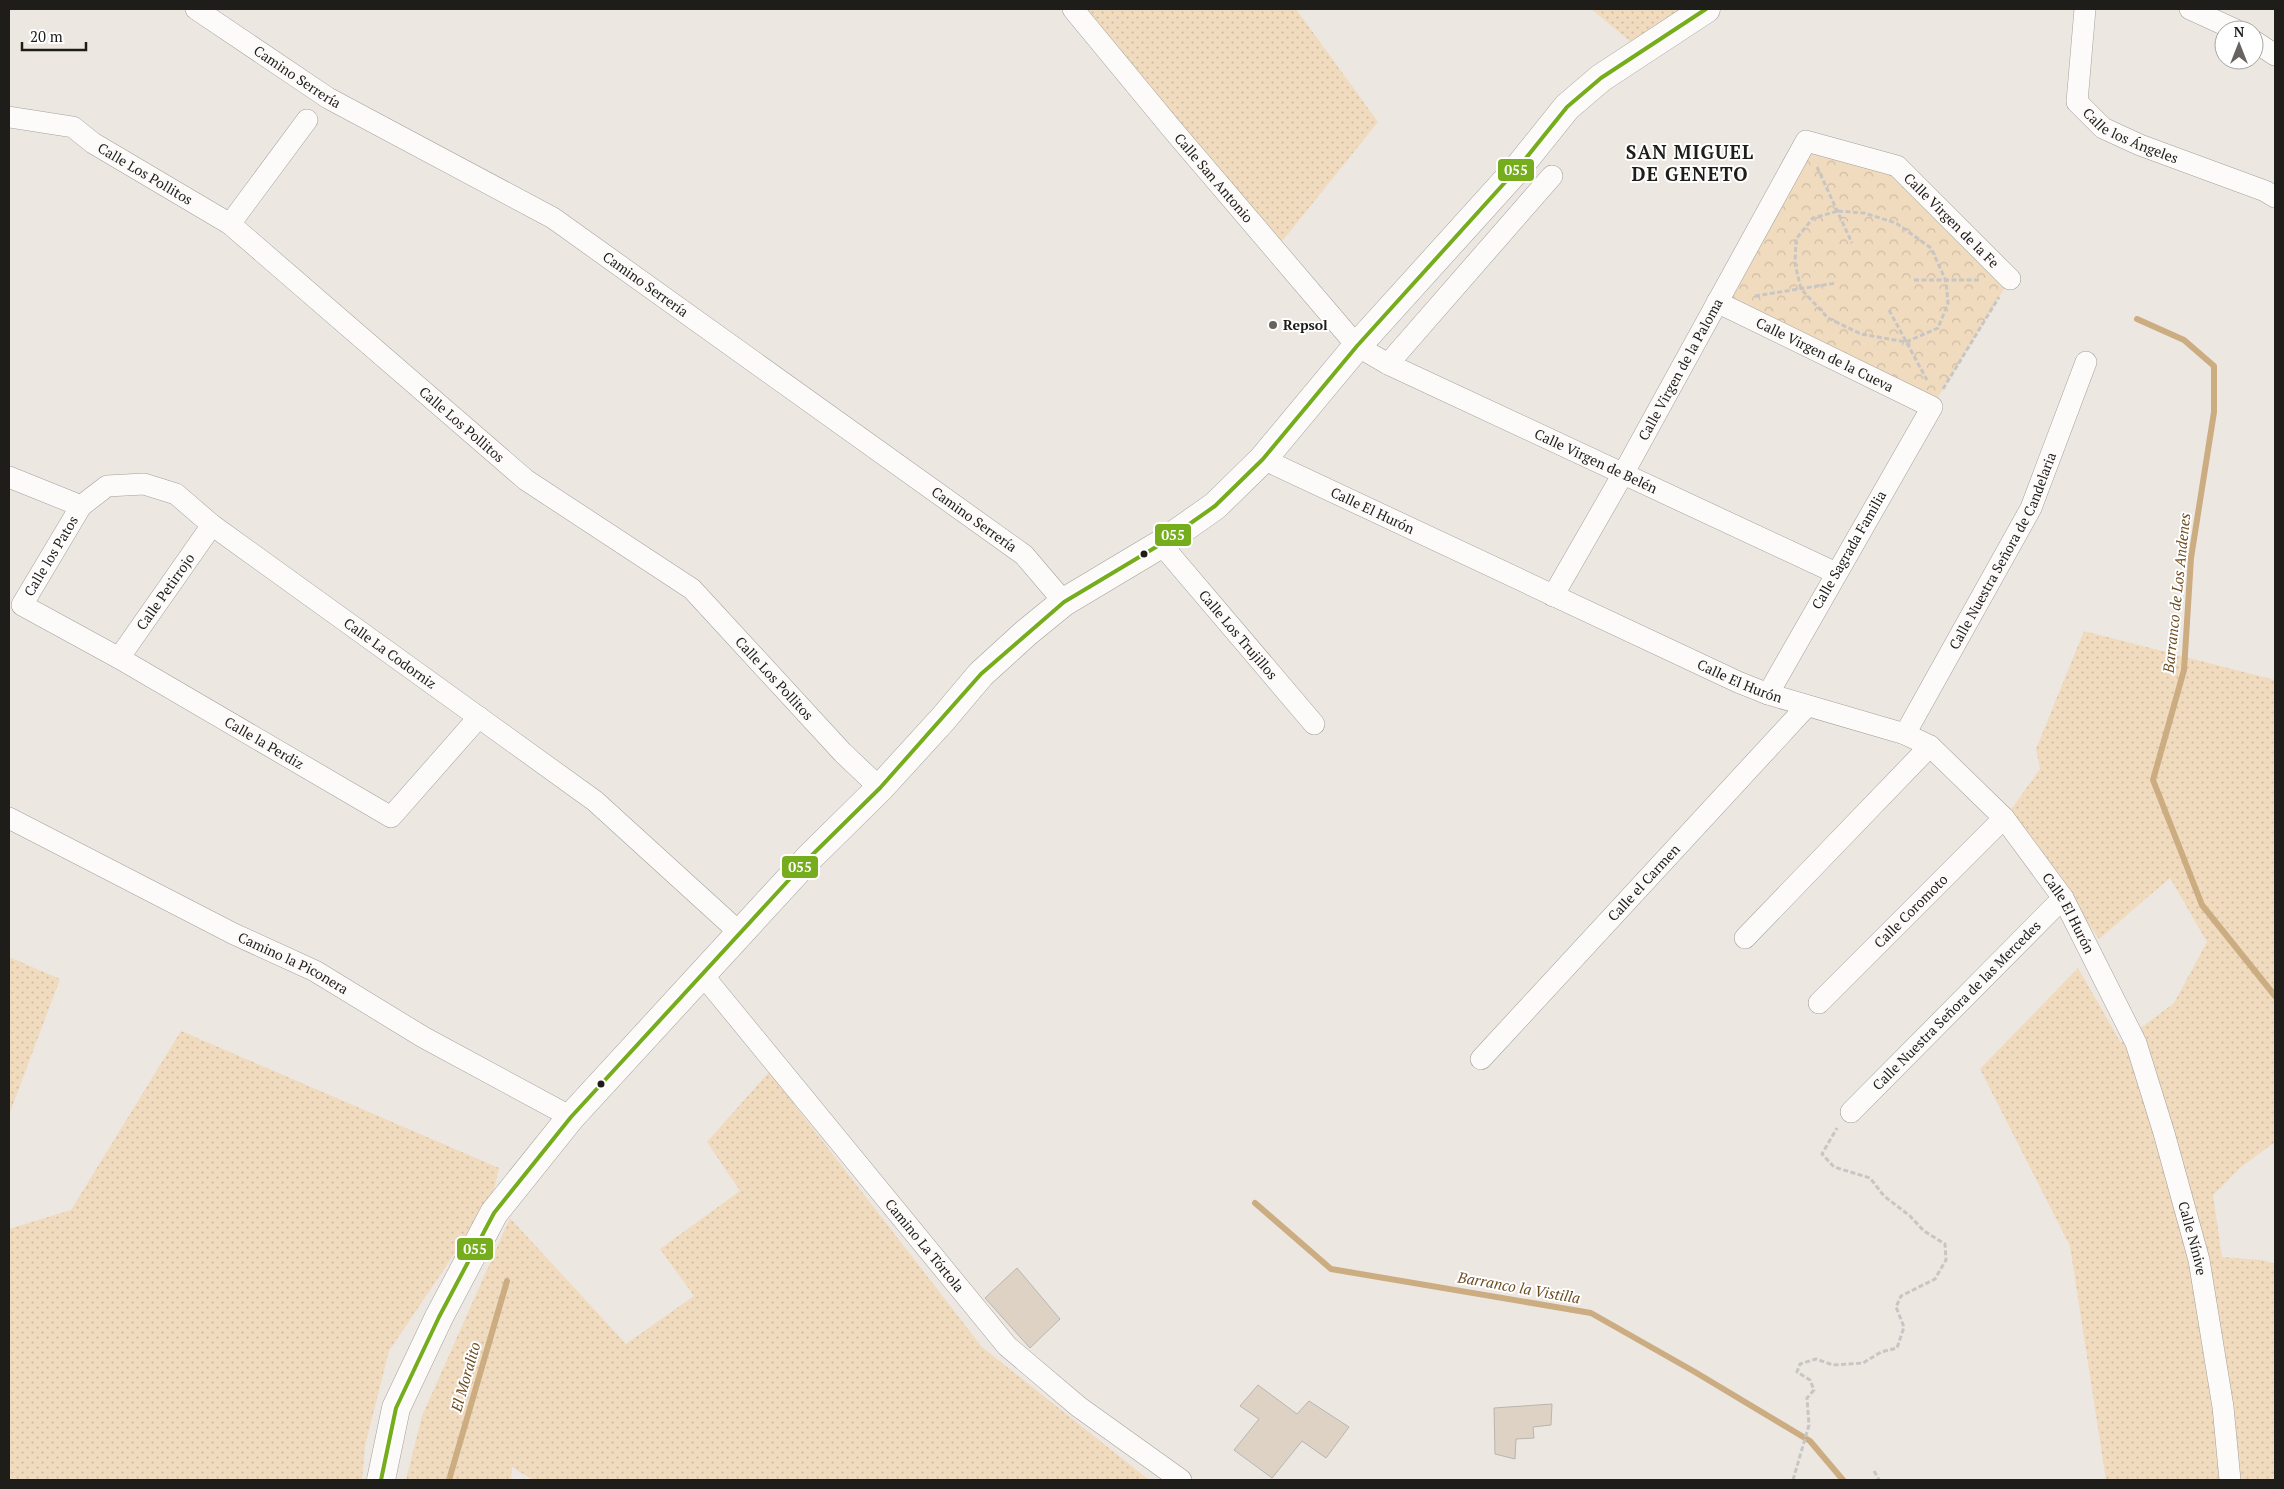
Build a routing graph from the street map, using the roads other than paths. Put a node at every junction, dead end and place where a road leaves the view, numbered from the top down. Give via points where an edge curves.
1 (196, 9) edge
2 (1073, 9) edge
3 (1706, 9) edge
4 (2085, 9) edge
5 (2190, 9) edge
6 (2214, 20) edge
7 (2264, 48) edge
8 (2275, 55) edge
9 (9, 117) edge
10 (307, 120) dead end
11 (1806, 141) joint
12 (1552, 176) dead end
13 (2275, 197) edge
14 (230, 224) junction
15 (2010, 279) road end
16 (1717, 302) junction
17 (1357, 346) junction
18 (2086, 362) dead end
19 (1388, 364) junction
20 (1934, 403) joint
21 (1263, 459) junction
22 (1624, 474) junction
23 (9, 477) edge
24 (81, 506) junction
25 (212, 525) junction
26 (1161, 544) junction
27 (1836, 573) junction
28 (1553, 596) junction
29 (1064, 602) junction
30 (22, 605) joint
31 (119, 658) junction
32 (1768, 694) junction
33 (1807, 706) junction
34 (479, 717) junction
35 (1314, 724) dead end
36 (1904, 734) junction
37 (1930, 746) junction
38 (880, 788) junction
39 (9, 818) edge
40 (2004, 818) junction
41 (2063, 898) junction
42 (740, 933) junction
43 (1745, 938) dead end
44 (702, 974) junction
45 (1818, 1003) dead end
46 (2118, 1007) joint
47 (1481, 1059) dead end
48 (1851, 1112) road end
49 (570, 1117) junction
50 (382, 1480) edge
51 (1181, 1480) edge
52 (2230, 1480) edge

1 - 29 street, Camino Serrería via 328,98 553,218 1024,554
2 - 17 street, Calle San Antonio
3 - 17 main road via 1601,78 1567,107 1518,168
4 - 13 street, Calle los Ángeles via 2077,102 2103,128
5 - 6 street
7 - 8 street
9 - 14 street, Calle Los Pollitos via 73,127 93,144
10 - 14 street
11 - 15 street, Calle Virgen de la Fe via 1897,166
11 - 16 street, Calle Virgen de la Paloma
12 - 19 street
14 - 38 street, Calle Los Pollitos via 526,480 692,589 843,753
16 - 20 street, Calle Virgen de la Cueva
16 - 22 street, Calle Virgen de la Paloma
17 - 19 street, Calle Virgen de Belén
17 - 21 main road
18 - 36 street, Calle Nuestra Señora de Candelaria via 2031,508
19 - 22 street, Calle Virgen de Belén
20 - 27 street, Calle Sagrada Familia
21 - 26 main road via 1215,506
21 - 28 street, Calle El Hurón
22 - 27 street, Calle Virgen de Belén
22 - 28 street, Calle Virgen de la Paloma
23 - 24 street
24 - 25 street, Calle La Codorniz via 107,486 144,484 176,494
24 - 30 street, Calle los Patos
25 - 31 street, Calle Petirrojo
25 - 34 street, Calle La Codorniz
26 - 29 main road
26 - 35 street, Calle Los Trujillos
27 - 32 street, Calle Sagrada Familia
28 - 32 street, Calle El Hurón
29 - 38 main road via 981,674
30 - 31 street, Calle la Perdiz
31 - 34 street, Calle la Perdiz via 391,817
32 - 33 street, Calle El Hurón
33 - 36 street, Calle El Hurón
33 - 47 street, Calle el Carmen
34 - 42 street, Calle La Codorniz via 595,801
36 - 37 street, Calle El Hurón
37 - 40 street, Calle El Hurón
37 - 43 street
38 - 42 main road
39 - 49 street, Camino la Piconera via 234,934 315,971 423,1037
40 - 41 street, Calle El Hurón
40 - 45 street, Calle Coromoto
41 - 46 street, Calle El Hurón
41 - 48 street, Calle Nuestra Señora de las Mercedes
42 - 44 main road
44 - 49 main road
44 - 51 street, Camino La Tórtola via 1007,1346 1079,1407
46 - 52 street, Calle Nínive via 2136,1043 2199,1260 2223,1407
49 - 50 main road via 494,1213 439,1316 396,1408

